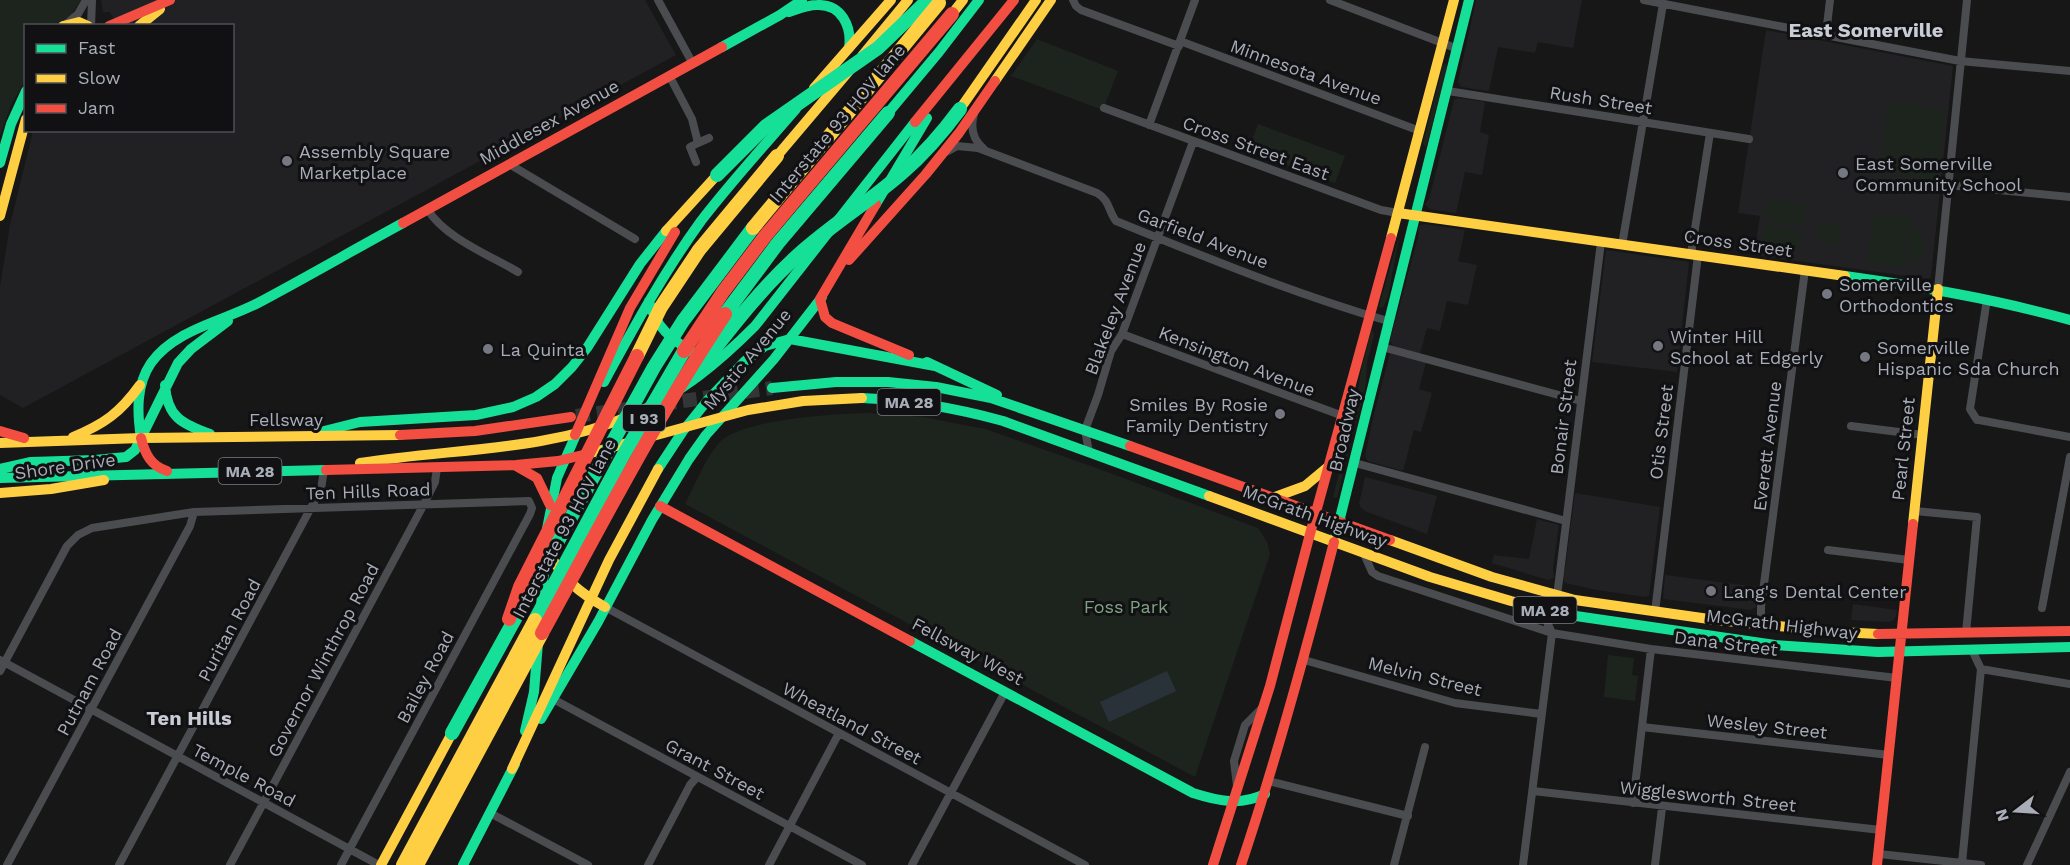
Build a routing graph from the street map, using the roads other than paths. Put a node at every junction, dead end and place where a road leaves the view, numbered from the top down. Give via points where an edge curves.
1 (86, 0) edge
2 (92, 0) edge
3 (171, 0) edge
4 (658, 0) edge
5 (802, 0) edge
6 (891, 0) edge
7 (908, 0) edge
8 (963, 0) edge
9 (979, 0) edge
10 (1012, 0) edge
11 (1036, 0) edge
12 (1051, 0) edge
13 (1073, 0) edge
14 (1195, 0) edge
15 (1330, 0) edge
16 (1454, 0) edge
17 (1469, 0) edge
18 (1644, 0) edge
19 (1830, 0) edge
20 (1967, 0) edge
21 (936, 1) edge
22 (1663, 4) junction
23 (780, 15) junction
24 (958, 18) junction
25 (65, 24) edge
26 (69, 24) edge
27 (84, 24) edge
28 (90, 24) edge
29 (114, 24) edge
30 (141, 24) edge
31 (1826, 34) junction
32 (1444, 42) junction
33 (1180, 44) junction
34 (849, 48) junction
35 (1458, 48) junction
36 (1960, 61) junction
37 (693, 64) junction
38 (2070, 71) edge
39 (670, 77) junction
40 (951, 77) junction
41 (1448, 91) junction
42 (24, 96) edge
43 (1104, 108) dead end
44 (975, 111) junction
45 (1643, 122) junction
46 (1149, 125) junction
47 (24, 127) edge
48 (1420, 131) junction
49 (1710, 133) junction
50 (709, 138) dead end
51 (1749, 139) dead end
52 (1193, 142) junction
53 (698, 143) junction
54 (987, 152) junction
55 (941, 155) junction
56 (696, 162) dead end
57 (0, 163) edge
58 (509, 164) junction
59 (717, 175) junction
60 (1948, 185) junction
61 (2070, 197) edge
62 (428, 210) junction
63 (1398, 213) junction
64 (1414, 215) junction
65 (0, 216) edge
66 (1159, 238) junction
67 (635, 239) dead end
68 (1601, 242) junction
69 (1622, 245) junction
70 (1694, 255) junction
71 (1805, 270) junction
72 (518, 272) dead end
73 (1938, 289) junction
74 (820, 299) junction
75 (1987, 299) junction
76 (649, 301) junction
77 (240, 312) junction
78 (1369, 316) junction
79 (2070, 320) edge
80 (1388, 321) junction
81 (1122, 334) junction
82 (790, 339) junction
83 (1382, 347) junction
84 (727, 355) junction
85 (935, 366) junction
86 (140, 385) junction
87 (165, 385) junction
88 (772, 388) tunnel mouth
89 (1581, 401) junction
90 (1017, 407) junction
91 (723, 416) junction
92 (1343, 416) junction
93 (571, 417) tunnel mouth
94 (658, 421) junction
95 (687, 426) junction
96 (1851, 426) dead end
97 (0, 430) edge
98 (1085, 430) junction
99 (575, 435) junction
100 (1923, 435) junction
101 (221, 437) junction
102 (299, 437) junction
103 (2070, 437) edge
104 (141, 438) junction
105 (65, 441) junction
106 (40, 442) junction
107 (0, 443) edge
108 (1089, 452) junction
109 (2070, 457) edge
110 (562, 459) junction
111 (1355, 463) junction
112 (513, 465) junction
113 (1329, 466) junction
114 (437, 468) junction
115 (0, 469) edge
116 (324, 470) junction
117 (175, 473) junction
118 (136, 474) junction
119 (0, 478) edge
120 (0, 493) edge
121 (1274, 497) junction
122 (531, 503) joint
123 (424, 504) junction
124 (550, 505) junction
125 (660, 506) junction
126 (311, 508) junction
127 (1915, 511) junction
128 (194, 512) junction
129 (1316, 512) junction
130 (1340, 521) junction
131 (1566, 521) junction
132 (1310, 534) junction
133 (1334, 542) junction
134 (546, 543) junction
135 (1828, 550) dead end
136 (1364, 553) junction
137 (1909, 560) junction
138 (1557, 596) junction
139 (590, 599) junction
140 (605, 608) junction
141 (1541, 609) junction
142 (2042, 609) dead end
143 (1655, 612) junction
144 (1761, 625) junction
145 (2070, 631) edge
146 (1552, 633) junction
147 (1966, 633) junction
148 (1901, 634) junction
149 (2070, 647) edge
150 (1651, 649) junction
151 (1972, 650) junction
152 (1900, 652) junction
153 (495, 657) junction
154 (1304, 660) junction
155 (2, 661) edge
156 (1981, 669) junction
157 (0, 672) edge
158 (1897, 678) junction
159 (2070, 684) edge
160 (1005, 692) junction
161 (553, 699) junction
162 (92, 709) junction
163 (1541, 714) junction
164 (1642, 727) junction
165 (839, 733) junction
166 (1425, 747) dead end
167 (1889, 754) junction
168 (178, 756) junction
169 (512, 769) junction
170 (2070, 771) edge
171 (697, 777) junction
172 (1267, 788) junction
173 (1533, 791) junction
174 (950, 792) junction
175 (264, 802) junction
176 (1232, 803) junction
177 (1633, 803) junction
178 (1662, 808) junction
179 (490, 813) junction
180 (1408, 816) junction
181 (789, 827) junction
182 (1881, 830) junction
183 (349, 849) junction
184 (1878, 860) edge
185 (1962, 863) junction
186 (7, 865) edge
187 (119, 865) edge
188 (230, 865) edge
189 (341, 865) edge
190 (380, 865) edge
191 (403, 865) edge
192 (417, 865) edge
193 (463, 865) edge
194 (588, 865) edge
195 (648, 865) edge
196 (769, 865) edge
197 (862, 865) edge
198 (912, 865) edge
199 (1085, 865) edge
200 (1214, 865) edge
201 (1241, 865) edge
202 (1394, 865) edge
203 (1523, 865) edge
204 (1655, 865) edge
205 (1981, 865) edge
206 (2027, 865) edge

1 - 25 street via 78,14
2 - 28 street
3 - 29 main road
3 - 30 main road
4 - 37 street
5 - 23 main road, Middlesex Avenue
6 - 34 main road, Mystic Avenue
7 - 153 main road, bridge via 699,250 661,307 520,587
8 - 24 main road, Interstate 93 HOV lane / I 93
9 - 24 main road, I 93
10 - 40 main road
11 - 94 main road, bridge via 938,138 915,162 810,244 774,278
12 - 44 main road, Mystic Avenue
13 - 33 street, Minnesota Avenue via 1081,10
14 - 33 street
15 - 32 street
16 - 32 main road, Broadway
17 - 35 main road, Broadway
18 - 22 street
19 - 31 street
20 - 36 street, Pearl Street
21 - 59 main road, bridge via 878,48 766,126
21 - 153 main road, I 93, bridge via 891,62 764,212 683,322 633,404
22 - 31 street
22 - 45 street
23 - 34 main road, Middlesex Avenue via 811,6 831,7 849,26
23 - 37 main road, Middlesex Avenue
24 - 94 main road, I 93, bridge via 756,270
24 - 191 main road, Interstate 93 HOV lane / I 93, bridge via 766,235 683,352
26 - 27 main road
31 - 36 street
32 - 35 street
32 - 48 main road, Broadway
33 - 46 street
33 - 48 street, Minnesota Avenue
34 - 76 main road, Mystic Avenue via 704,218
35 - 41 main road, Broadway
36 - 38 street
36 - 60 street, Pearl Street
37 - 39 main road, Middlesex Avenue
39 - 53 street via 692,119
39 - 58 main road, Middlesex Avenue
40 - 74 main road
40 - 84 main road via 775,303
41 - 45 street, Rush Street
41 - 64 main road, Broadway
42 - 57 main road
43 - 46 street, Cross Street East
44 - 54 street via 972,130
44 - 55 main road, Mystic Avenue
45 - 49 street, Rush Street
45 - 69 street
46 - 52 street, Cross Street East
47 - 65 main road
48 - 63 main road, Broadway
49 - 51 street, Rush Street
49 - 70 street, Otis Street
50 - 53 street
52 - 63 street, Cross Street East
52 - 66 street, Blakeley Avenue
53 - 56 street via 690,147
54 - 55 street, Garfield Avenue via 957,146
54 - 66 street, Garfield Avenue via 1104,197 1116,220
55 - 74 main road, Mystic Avenue via 861,245
58 - 62 main road, Middlesex Avenue
58 - 67 street
59 - 99 main road via 638,292
59 - 102 main road via 645,256 576,364 538,397 486,414 358,423
60 - 61 street
60 - 73 street, Pearl Street
62 - 72 street via 446,230
62 - 77 main road, Middlesex Avenue
63 - 64 main road, Cross Street
63 - 78 main road, Broadway
64 - 68 main road, Cross Street
64 - 80 main road, Broadway
66 - 78 street, Garfield Avenue
66 - 81 street, Blakeley Avenue
68 - 69 main road, Cross Street
68 - 89 street, Bonair Street
69 - 70 main road, Cross Street
70 - 71 main road, Cross Street
70 - 143 street, Otis Street
71 - 73 main road, Cross Street
71 - 144 street, Everett Avenue
73 - 75 main road, Cross Street
73 - 100 main road, Pearl Street
74 - 82 main road, Mystic Avenue
74 - 85 main road via 822,312 832,323
75 - 79 main road, Cross Street
75 - 103 street via 1970,409 1974,416
76 - 84 main road via 656,324 680,345 709,358
76 - 99 main road, Mystic Avenue
77 - 86 main road, Middlesex Avenue via 163,349
77 - 87 main road, Middlesex Avenue via 184,355
78 - 80 street, Garfield Avenue
78 - 92 main road, Broadway
80 - 83 main road, Broadway
81 - 92 street, Kensington Avenue
81 - 98 street, Blakeley Avenue via 1111,351
82 - 85 main road
82 - 91 main road, Mystic Avenue
82 - 95 main road via 757,350
83 - 89 street
83 - 111 main road, Broadway
84 - 99 main road via 662,401
85 - 90 main road
86 - 104 main road, Middlesex Avenue via 137,411
86 - 105 main road via 108,422
87 - 101 main road via 166,403 174,416 186,425
87 - 104 main road, Middlesex Avenue
88 - 90 main road, McGrath Highway / MA 28 via 836,382 900,383 958,391
89 - 131 street, Bonair Street
90 - 98 main road, McGrath Highway / MA 28
91 - 95 main road, McGrath Highway / MA 28
91 - 108 main road, McGrath Highway / MA 28 via 815,400 913,402 987,416
91 - 125 main road, Mystic Avenue via 698,446
92 - 113 main road, Broadway
93 - 102 main road, Fellsway / MA 28 via 449,433
94 - 192 main road, I 93, bridge
95 - 110 main road, McGrath Highway / MA 28
95 - 139 main road via 643,491
96 - 100 street
97 - 106 main road
98 - 108 street
98 - 121 main road, McGrath Highway / MA 28
99 - 110 main road, Mystic Avenue
99 - 116 main road via 384,458
100 - 127 main road, Pearl Street
101 - 102 main road, Fellsway / MA 28
101 - 104 main road, Fellsway / MA 28
104 - 105 main road, Fellsway / MA 28
104 - 115 main road via 126,457 34,462
104 - 117 main road via 153,464
105 - 106 main road, Fellsway / MA 28
106 - 107 main road, Fellsway / MA 28
108 - 132 main road, McGrath Highway / MA 28
109 - 142 street
110 - 112 main road, MA 28
110 - 124 main road, Mystic Avenue
111 - 130 main road, Broadway
111 - 131 street
112 - 114 main road, MA 28
112 - 124 main road via 537,478
113 - 121 main road via 1300,490
113 - 129 main road, Broadway
114 - 116 main road, MA 28
114 - 123 street, Governor Winthrop Road via 436,480
116 - 117 main road, MA 28
116 - 126 street, Puritan Road via 323,484
117 - 118 main road, MA 28
118 - 119 main road, MA 28
118 - 120 main road, Shore Drive via 51,489
121 - 129 main road, McGrath Highway / MA 28
122 - 123 street, Ten Hills Road via 518,500
122 - 183 street, Bailey Road via 530,514
123 - 126 street, Ten Hills Road
123 - 175 street, Governor Winthrop Road
124 - 134 main road, Mystic Avenue
125 - 140 main road, Mystic Avenue
125 - 160 main road, Fellsway West
126 - 128 street, Ten Hills Road
126 - 168 street, Puritan Road
127 - 137 main road, Pearl Street
127 - 147 street via 1977,517
128 - 155 street, Ten Hills Road via 84,531 63,553
128 - 162 street, Putnam Road
129 - 130 main road, McGrath Highway / MA 28
129 - 132 main road, Broadway
130 - 133 main road, Broadway
130 - 138 main road, McGrath Highway / MA 28
131 - 138 street, Bonair Street
132 - 133 main road, McGrath Highway / MA 28
132 - 176 main road, Broadway via 1281,645
133 - 136 main road, McGrath Highway / MA 28
133 - 154 main road, Broadway
134 - 139 main road via 561,576
134 - 169 main road, Mystic Avenue via 534,692
135 - 137 street
136 - 141 main road, McGrath Highway / MA 28
136 - 146 street, Dana Street via 1377,576
137 - 148 main road, Pearl Street
138 - 143 main road, McGrath Highway / MA 28
139 - 140 main road
139 - 169 main road
140 - 161 main road, Mystic Avenue
140 - 165 street, Wheatland Street
141 - 146 street
141 - 152 main road, McGrath Highway / MA 28 via 1775,645
143 - 144 main road, McGrath Highway / MA 28
144 - 148 main road, McGrath Highway / MA 28
145 - 147 main road, McGrath Highway / MA 28
146 - 150 street, Dana Street
146 - 163 street
147 - 148 main road, McGrath Highway / MA 28
148 - 152 main road, Pearl Street
149 - 151 main road, McGrath Highway / MA 28
150 - 158 street, Dana Street
150 - 164 street
151 - 152 main road, McGrath Highway / MA 28
151 - 156 street
152 - 158 main road, Pearl Street
153 - 190 main road, I 93, bridge
154 - 163 street, Melvin Street via 1455,703
154 - 172 main road, Broadway
155 - 157 street, Ten Hills Road
155 - 162 street, Temple Road
156 - 159 street
156 - 185 street
158 - 167 main road, Pearl Street
160 - 174 street
160 - 176 main road, Fellsway West via 1193,793
161 - 169 main road, Mystic Avenue
161 - 171 street, Grant Street
162 - 168 street, Temple Road
162 - 186 street, Putnam Road
163 - 173 street
164 - 167 street, Wesley Street
164 - 177 street
165 - 174 street, Wheatland Street
165 - 181 street
166 - 180 street
167 - 182 main road, Pearl Street
168 - 175 street, Temple Road
168 - 187 street, Puritan Road
169 - 179 main road, Mystic Avenue
170 - 206 street
171 - 181 street, Grant Street
171 - 195 street
172 - 176 main road, Fellsway West via 1250,801
172 - 180 street
172 - 201 main road, Broadway
173 - 177 street, Wigglesworth Street
173 - 203 street
174 - 198 street
174 - 199 street, Wheatland Street
175 - 183 street, Temple Road
175 - 188 street, Governor Winthrop Road
176 - 200 main road, Broadway
177 - 178 street, Wigglesworth Street
178 - 182 street, Wigglesworth Street
178 - 204 street
179 - 193 main road, Mystic Avenue
179 - 194 street
180 - 202 street
181 - 196 street
181 - 197 street, Grant Street
182 - 184 main road, Pearl Street
183 - 189 street, Bailey Road
183 - 190 street, Temple Road
184 - 185 street
185 - 205 street

